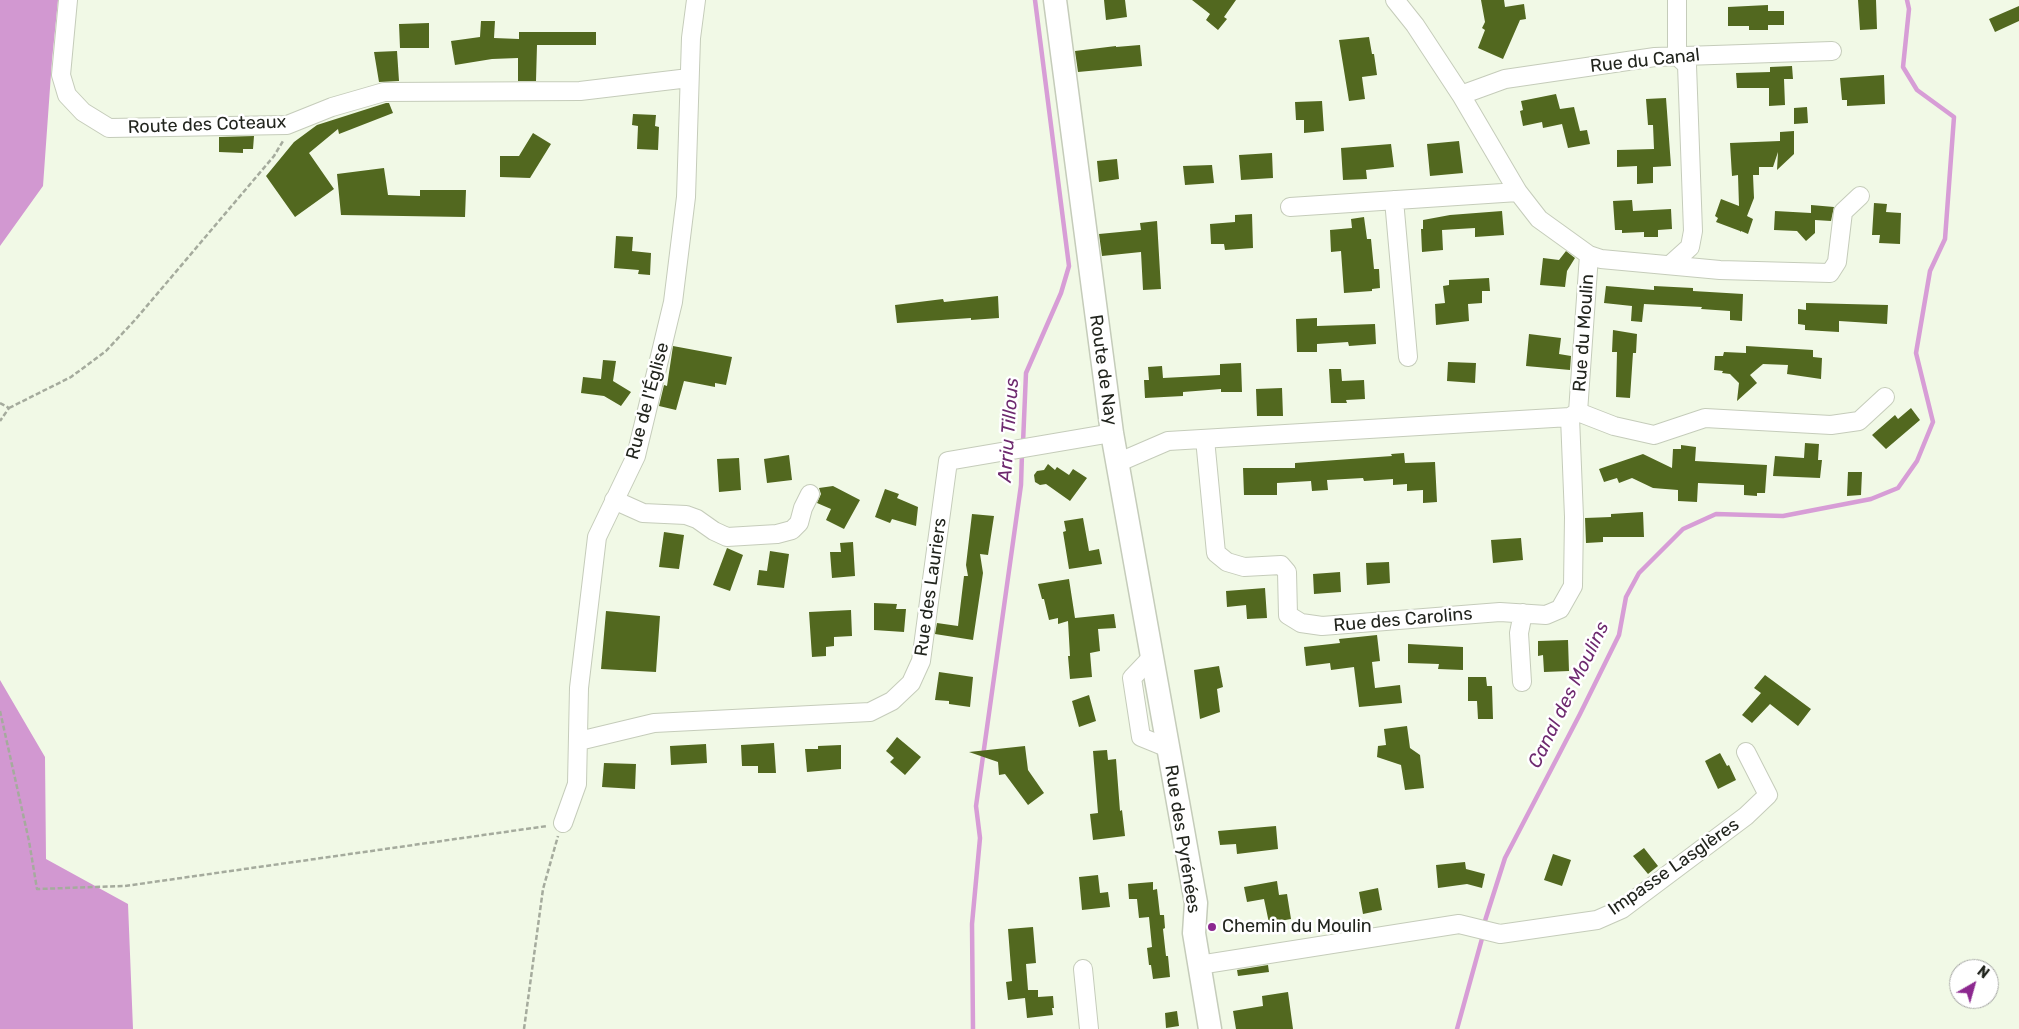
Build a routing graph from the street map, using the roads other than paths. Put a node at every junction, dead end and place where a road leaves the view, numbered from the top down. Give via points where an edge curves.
1 (68, 0) edge
2 (696, 0) edge
3 (1055, 0) edge
4 (1395, 0) edge
5 (1677, 0) edge
6 (1832, 50) dead end
7 (1677, 56) junction
8 (690, 78) junction
9 (1461, 95) junction
10 (1518, 192) junction
11 (1860, 196) dead end
12 (1394, 200) junction
13 (1290, 208) dead end
14 (1691, 240) junction
15 (1589, 255) junction
16 (1670, 265) junction
17 (1714, 269) junction
18 (1408, 357) dead end
19 (1885, 397) dead end
20 (1574, 415) junction
21 (1112, 433) junction
22 (1204, 439) junction
23 (1117, 463) junction
24 (810, 494) dead end
25 (614, 500) junction
26 (1522, 613) junction
27 (1522, 682) dead end
28 (579, 742) junction
29 (1167, 743) joint
30 (1746, 752) dead end
31 (563, 822) road end
32 (1199, 965) junction
33 (1083, 969) dead end
34 (1089, 1029) edge
35 (1210, 1029) edge

1 - 8 street, Route des Coteaux via 61,75 66,95 83,112 109,128 287,126 332,107 384,92 580,91
2 - 8 street, Rue de l'Église
3 - 21 main road, Route de Nay
4 - 9 street, Rue du Moulin
5 - 7 street
6 - 7 street, Rue du Canal
7 - 9 street, Rue du Canal via 1505,79
7 - 14 street via 1687,65
8 - 25 street, Rue de l'Église via 686,198 673,302 636,456
9 - 10 street, Rue du Moulin
10 - 12 street
10 - 15 street, Rue du Moulin via 1539,219
11 - 17 street via 1843,212 1837,262 1830,273
12 - 13 street
12 - 18 street
14 - 16 street via 1690,247
14 - 17 street
15 - 16 street
15 - 20 street, Rue du Moulin
16 - 17 street
19 - 20 street, Rue du Moulin via 1859,421 1831,425 1705,418 1654,435
20 - 22 street
20 - 26 street, Rue des Carolins via 1573,586 1560,608 1546,615
21 - 23 main road, Route de Nay
21 - 28 street, Rue des Lauriers via 948,461 921,661 911,683 892,701 870,712 654,723
22 - 23 street via 1168,442
22 - 26 street, Rue des Carolins via 1216,553 1227,562 1244,567 1281,565 1287,572 1288,615 1300,623 1322,626
23 - 29 main road, Route de Nay
24 - 25 street via 799,523 792,530 727,537 697,518 643,513
25 - 28 street, Rue de l'Église via 597,538 579,688
26 - 27 street via 1519,633
28 - 31 street, Rue de l'Église via 577,784
29 - 32 main road, Rue des Pyrénées via 1196,903 1194,933
30 - 32 street, Impasse Lasglères via 1768,795 1746,816 1622,908 1596,920 1500,934 1459,924
32 - 35 main road, Rue des Pyrénées
33 - 34 street

